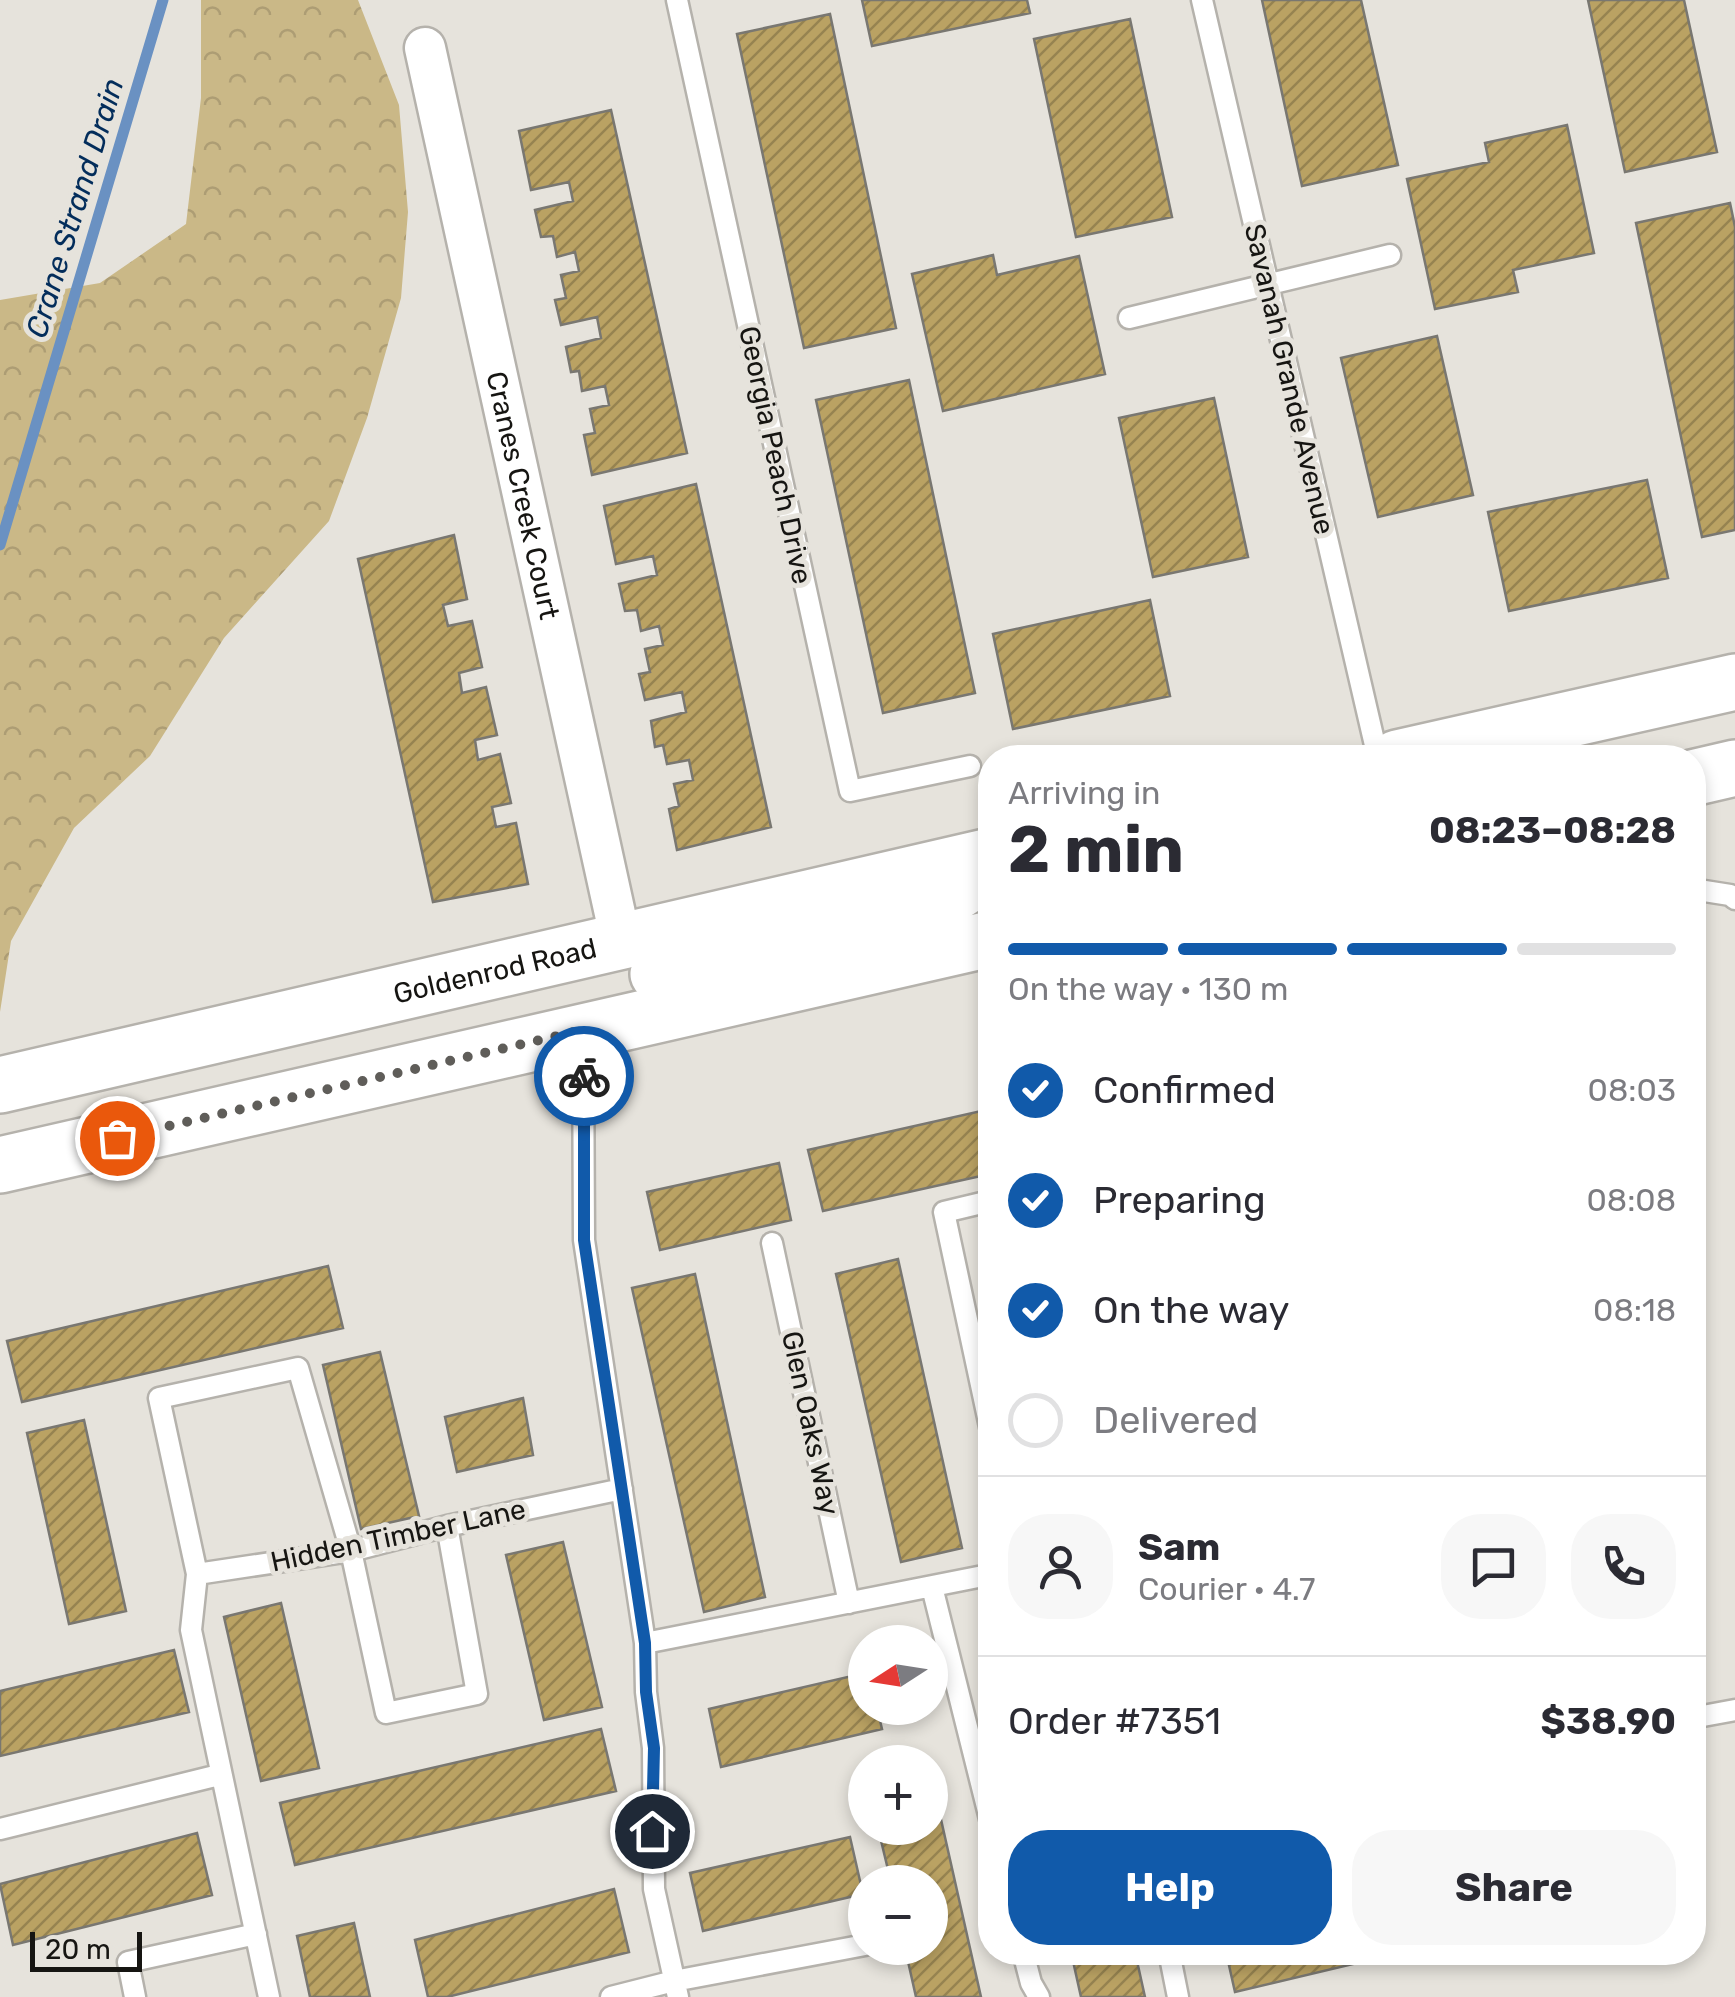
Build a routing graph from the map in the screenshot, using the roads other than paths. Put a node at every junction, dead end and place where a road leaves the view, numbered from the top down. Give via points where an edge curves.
1 (676, 0) edge
2 (1202, 0) edge
3 (425, 48) dead end
4 (1390, 254) dead end
5 (1268, 284) junction
6 (1129, 318) dead end
7 (1735, 682) edge
8 (1375, 745) edge
9 (1455, 745) edge
10 (970, 766) dead end
11 (1735, 768) edge
12 (1706, 775) edge
13 (978, 859) edge
14 (978, 878) edge
15 (1706, 890) edge
16 (1735, 899) edge
17 (621, 941) junction
18 (978, 942) edge
19 (583, 1030) junction
20 (80, 1066) junction
21 (0, 1085) edge
22 (0, 1115) edge
23 (0, 1164) edge
24 (978, 1203) edge
25 (772, 1243) dead end
26 (978, 1371) edge
27 (622, 1488) junction
28 (447, 1526) junction
29 (351, 1550) junction
30 (197, 1574) junction
31 (978, 1577) edge
32 (932, 1587) junction
33 (849, 1603) junction
34 (645, 1643) junction
35 (1735, 1710) edge
36 (1706, 1715) edge
37 (978, 1771) edge
38 (219, 1775) junction
39 (0, 1829) edge
40 (256, 1934) junction
41 (848, 1949) edge
42 (1026, 1965) edge
43 (1172, 1965) edge
44 (676, 1989) edge
45 (135, 1997) edge
46 (268, 1997) edge
47 (611, 1997) edge
48 (1038, 1997) edge
49 (1178, 1997) edge

1 - 10 lane, Georgia Peach Drive via 850,791
2 - 5 lane, Savanah Grande Avenue
3 - 17 street, Cranes Creek Court
4 - 5 lane
5 - 6 lane
5 - 8 lane, Savanah Grande Avenue
7 - 9 main road
11 - 12 main road
13 - 17 main road, Goldenrod Road
14 - 19 main road via 928,911 620,983 594,1006
15 - 16 lane
17 - 20 main road, Goldenrod Road
18 - 19 main road
19 - 23 main road
19 - 27 lane via 584,1240
20 - 21 main road, Goldenrod Road
20 - 22 main road
24 - 26 lane via 944,1212
25 - 33 lane, Glen Oaks Way
27 - 28 lane, Hidden Timber Lane
27 - 34 lane
28 - 29 lane, Hidden Timber Lane
28 - 29 lane via 478,1694 386,1713
29 - 30 lane, Hidden Timber Lane
29 - 30 lane via 298,1368 160,1398
30 - 38 lane via 191,1630
31 - 32 lane
32 - 33 lane
32 - 37 lane
33 - 34 lane
34 - 44 lane via 654,1748 654,1888
35 - 36 lane
38 - 39 lane
38 - 40 lane
40 - 45 lane via 128,1962
40 - 46 lane
41 - 44 lane
42 - 48 lane
43 - 49 lane
44 - 47 lane

